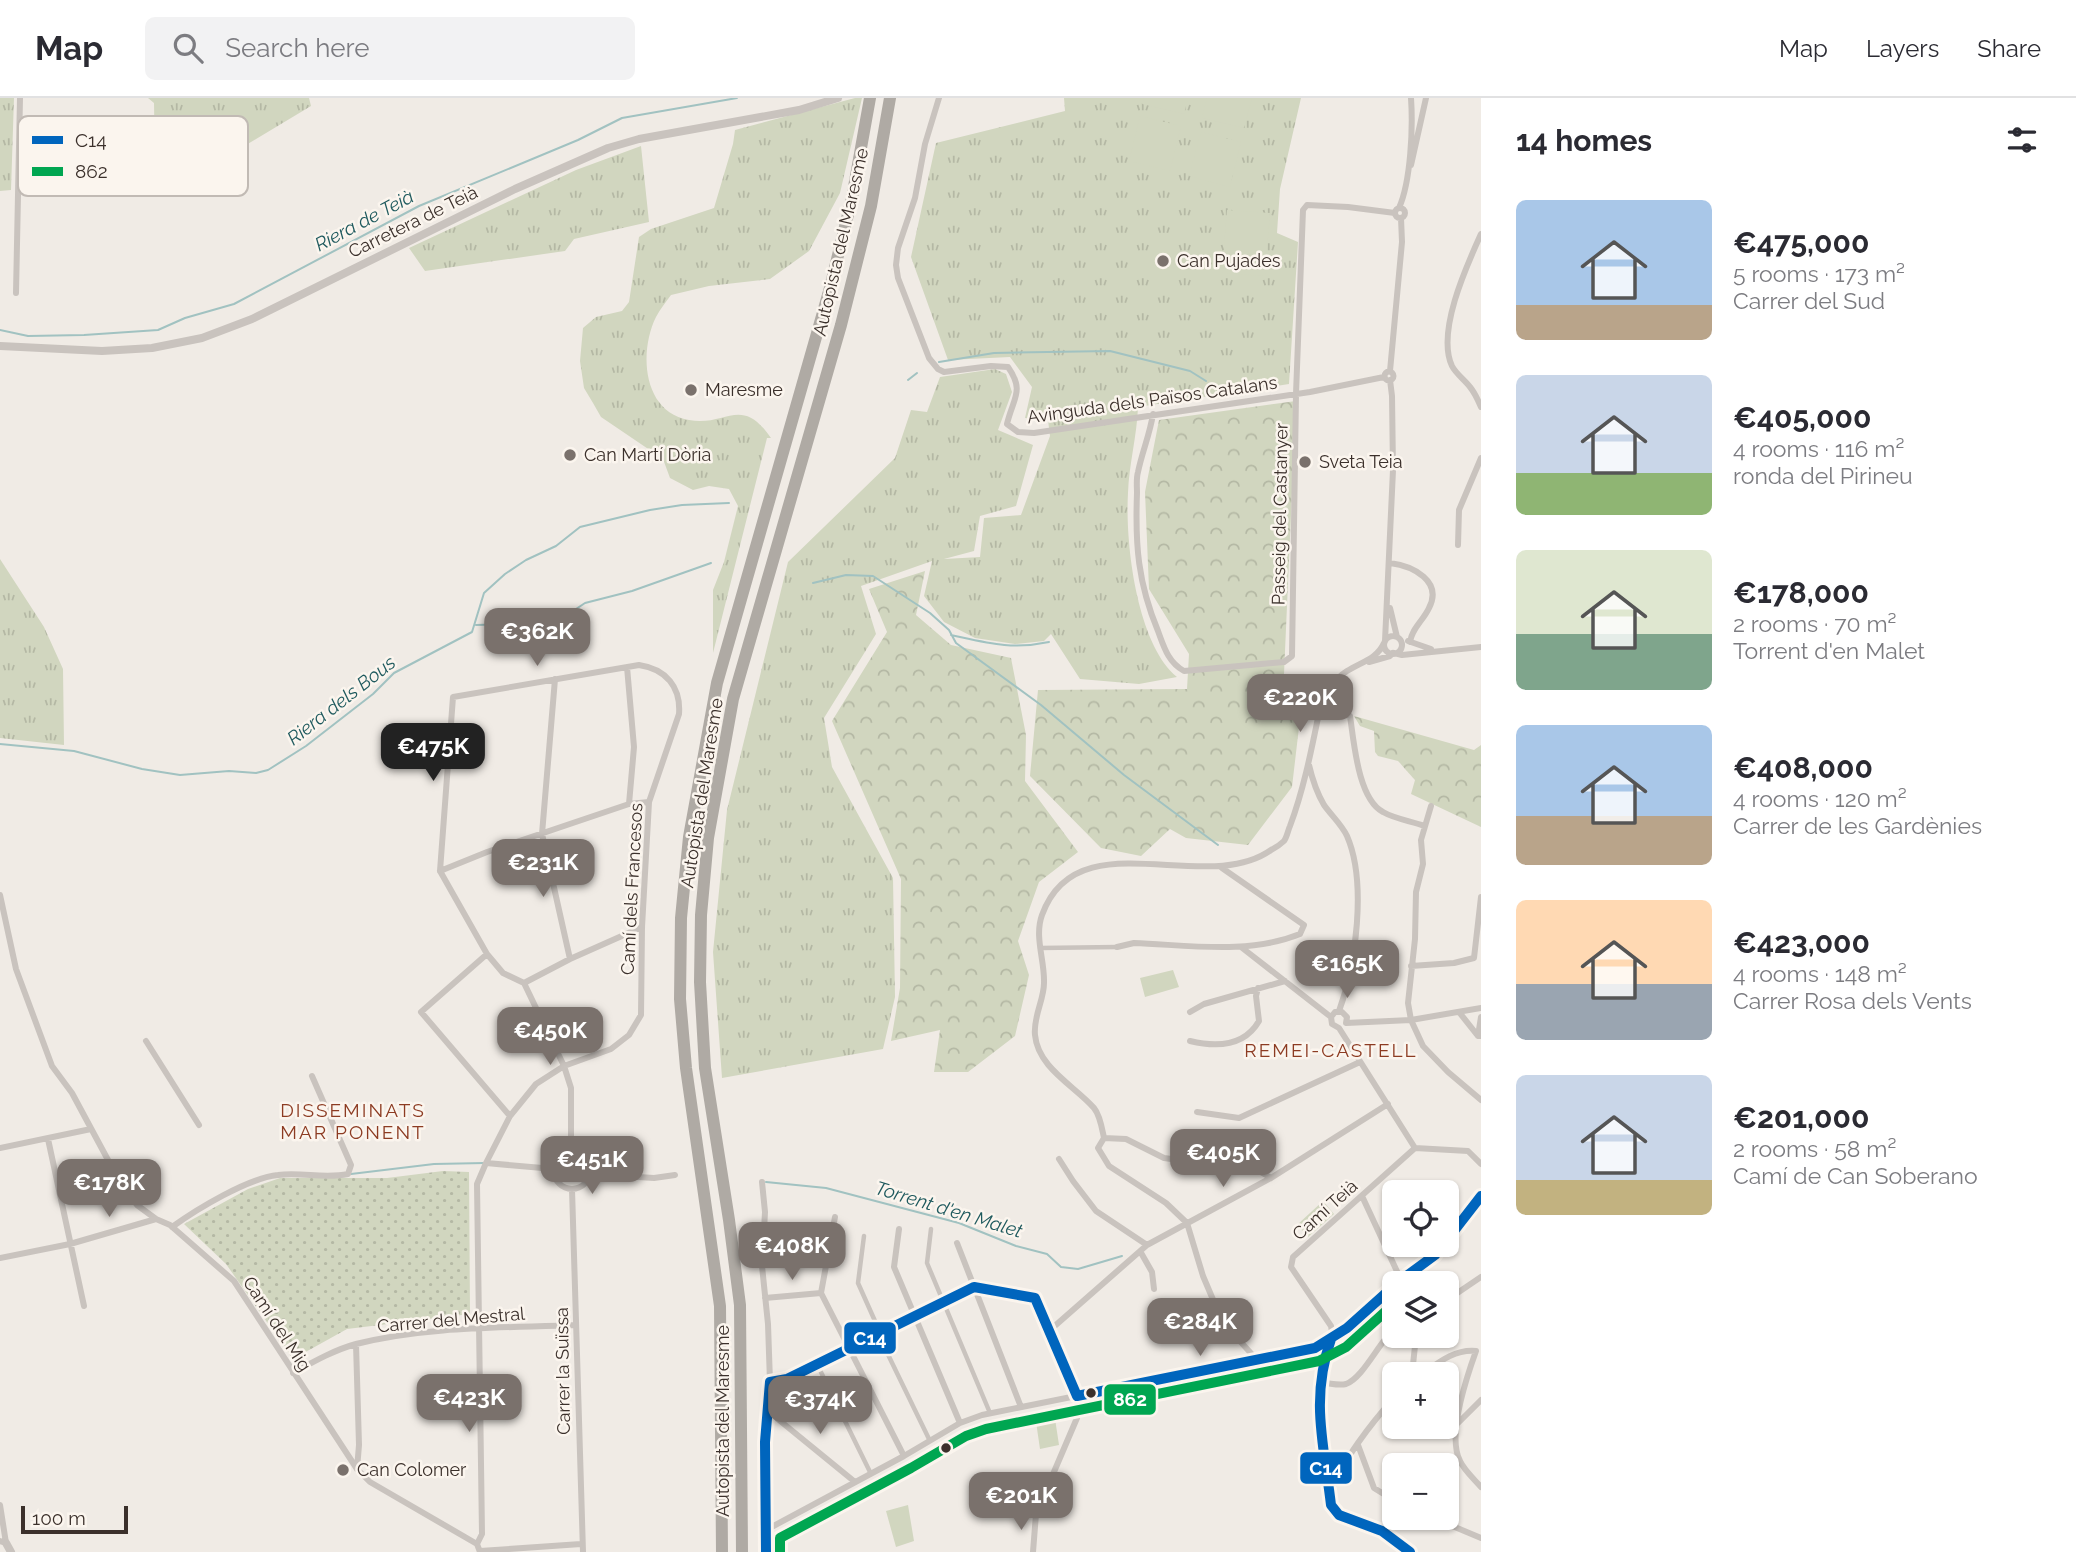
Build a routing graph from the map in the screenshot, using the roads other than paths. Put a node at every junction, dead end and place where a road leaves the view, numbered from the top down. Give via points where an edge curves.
1 (20, 98) edge
2 (838, 98) edge
3 (890, 98) edge
4 (939, 98) edge
5 (1410, 98) edge
6 (1426, 98) edge
7 (869, 103) edge
8 (20, 116) edge
9 (1405, 191) junction
10 (18, 195) edge
11 (1397, 210) junction
12 (1481, 234) edge
13 (1478, 245) edge
14 (16, 293) dead end
15 (0, 346) edge
16 (1388, 376) junction
17 (1296, 394) junction
18 (1481, 407) edge
19 (1153, 414) junction
20 (1481, 458) edge
21 (1458, 544) dead end
22 (1390, 563) junction
23 (1388, 601) junction
24 (1397, 637) junction
25 (1385, 642) junction
26 (1410, 642) junction
27 (1481, 647) edge
28 (1440, 650) junction
29 (1394, 653) junction
30 (1360, 664) junction
31 (627, 667) junction
32 (555, 679) junction
33 (1319, 710) junction
34 (1308, 760) junction
35 (649, 802) junction
36 (629, 804) junction
37 (1430, 806) dead end
38 (1425, 826) junction
39 (542, 834) junction
40 (1221, 867) junction
41 (440, 871) junction
42 (0, 895) edge
43 (1481, 897) edge
44 (642, 928) junction
45 (1117, 947) joint
46 (1240, 947) junction
47 (1040, 948) junction
48 (487, 954) junction
49 (570, 959) junction
50 (1411, 966) junction
51 (1285, 981) junction
52 (524, 983) junction
53 (1258, 988) junction
54 (1481, 1008) edge
55 (1190, 1012) dead end
56 (1339, 1012) junction
57 (1459, 1012) junction
58 (1331, 1017) junction
59 (1481, 1017) edge
60 (1411, 1020) junction
61 (1479, 1036) edge
62 (146, 1041) dead end
63 (1189, 1041) dead end
64 (1360, 1062) junction
65 (564, 1066) junction
66 (312, 1076) dead end
67 (1481, 1100) edge
68 (1388, 1104) junction
69 (1197, 1112) dead end
70 (510, 1116) junction
71 (198, 1125) dead end
72 (91, 1129) junction
73 (1104, 1138) junction
74 (48, 1139) junction
75 (1415, 1148) junction
76 (0, 1149) edge
77 (571, 1153) junction
78 (1059, 1158) dead end
79 (486, 1163) junction
80 (1481, 1164) edge
81 (554, 1169) junction
82 (590, 1174) junction
83 (675, 1175) dead end
84 (1271, 1178) junction
85 (761, 1182) dead end
86 (572, 1189) junction
87 (1362, 1196) junction
88 (1481, 1196) edge
89 (835, 1217) dead end
90 (156, 1219) junction
91 (1187, 1223) junction
92 (1459, 1224) edge
93 (172, 1227) junction
94 (899, 1229) dead end
95 (931, 1229) dead end
96 (864, 1236) dead end
97 (957, 1243) dead end
98 (70, 1244) junction
99 (1147, 1245) junction
100 (1140, 1251) junction
101 (1432, 1257) edge
102 (0, 1258) edge
103 (1393, 1271) edge
104 (1414, 1271) edge
105 (1481, 1277) edge
106 (974, 1287) junction
107 (1154, 1289) dead end
108 (1459, 1292) edge
109 (821, 1293) junction
110 (1382, 1295) edge
111 (765, 1298) junction
112 (942, 1303) junction
113 (84, 1306) dead end
114 (913, 1317) junction
115 (576, 1325) junction
116 (480, 1329) junction
117 (1049, 1331) junction
118 (878, 1334) junction
119 (1331, 1339) junction
120 (1382, 1340) edge
121 (356, 1344) junction
122 (850, 1348) junction
123 (1479, 1350) edge
124 (1258, 1361) junction
125 (1441, 1362) edge
126 (817, 1364) junction
127 (293, 1373) junction
128 (1318, 1381) junction
129 (770, 1382) junction
130 (1077, 1396) junction
131 (1481, 1400) edge
132 (1021, 1407) junction
133 (768, 1411) junction
134 (1382, 1411) edge
135 (990, 1413) junction
136 (1459, 1415) edge
137 (1459, 1422) edge
138 (960, 1423) junction
139 (929, 1439) junction
140 (1455, 1439) edge
141 (1358, 1446) junction
142 (904, 1456) junction
143 (357, 1469) junction
144 (871, 1474) junction
145 (855, 1482) junction
146 (1481, 1487) edge
147 (1382, 1493) edge
148 (1330, 1495) junction
149 (0, 1505) edge
150 (1459, 1529) edge
151 (766, 1530) junction
152 (1481, 1538) edge
153 (3, 1542) edge
154 (582, 1548) edge
155 (479, 1549) edge
156 (11, 1552) edge
157 (722, 1552) edge
158 (742, 1552) edge
159 (766, 1552) edge
160 (1033, 1552) edge
161 (1410, 1552) edge

1 - 8 street
2 - 15 street, Carretera de Teià via 608,148 252,319 202,338 102,351
3 - 158 highway, Autopista del Maresme via 871,206 841,325 733,699 701,915 705,1068 740,1305
4 - 19 street, Avinguda dels Països Catalans via 896,265 929,358 944,372 1008,367 1018,390 1007,424 1018,432
5 - 9 street
6 - 9 street
7 - 157 highway, Autopista del Maresme via 830,288 717,683 689,837 680,999 720,1306
9 - 11 street
10 - 14 street
11 - 16 street via 1405,213
11 - 17 street, Passeig del Castanyer via 1307,205 1303,210
12 - 13 street
13 - 18 street via 1466,266 1450,318 1449,344 1452,366
16 - 17 street, Avinguda dels Països Catalans
16 - 22 street via 1393,470
17 - 19 street, Avinguda dels Països Catalans
17 - 19 street, Passeig del Castanyer via 1292,656 1284,662 1184,671 1167,654 1146,602 1136,549 1137,474
20 - 21 street via 1458,510
22 - 23 street
22 - 26 street via 1419,572 1433,594
23 - 24 street
23 - 25 street
24 - 25 street
24 - 26 street
24 - 29 street via 1402,645
25 - 29 street via 1387,651
25 - 30 street via 1375,656
26 - 28 street
27 - 28 street
28 - 29 street
29 - 30 street
30 - 33 street via 1331,685
31 - 32 street
31 - 35 street, Camí dels Francesos via 657,669 676,687 680,700
31 - 36 street via 634,747
32 - 39 street
32 - 41 street via 453,697
33 - 34 street
33 - 38 street via 1350,716 1364,790 1375,807
34 - 40 street via 1284,841 1259,859
34 - 56 street via 1323,803 1346,835 1356,869 1354,953
35 - 36 street
35 - 44 street, Camí dels Francesos
36 - 39 street
37 - 38 street
38 - 50 street
39 - 41 street
39 - 49 street
40 - 46 street via 1304,925 1300,933 1283,941
40 - 47 street via 1104,863 1074,873 1055,889 1041,917
41 - 48 street
42 - 72 street, Camí del Mig via 16,969 39,1033 52,1066
43 - 50 street via 1474,958
44 - 49 street
44 - 65 street, Camí dels Francesos via 640,1014 629,1035 611,1049
45 - 46 street via 1133,943
45 - 47 street
46 - 51 street
47 - 73 street via 1045,984 1035,1036 1055,1073 1096,1109
48 - 52 street via 503,973
48 - 70 street via 421,1012
49 - 52 street
50 - 60 street
51 - 53 street
51 - 58 street
52 - 65 street
53 - 55 street
53 - 63 street via 1259,1021 1249,1034 1218,1045
54 - 57 street
56 - 58 street
56 - 60 street via 1346,1015 1346,1023
57 - 60 street
57 - 61 street
58 - 64 street
59 - 61 street
60 - 67 street via 1423,1046
62 - 71 street
64 - 68 street
64 - 69 street via 1239,1118
65 - 70 street, Camí dels Francesos via 536,1084
65 - 77 street via 571,1088
66 - 93 street via 351,1165 348,1174 254,1180
68 - 75 street
68 - 84 street
70 - 79 street, Camí dels Francesos
72 - 74 street
72 - 90 street, Camí del Mig via 122,1186
73 - 84 street via 1126,1139 1164,1158 1259,1171
73 - 91 street via 1098,1148 1109,1166 1166,1203
74 - 76 street
74 - 98 street
75 - 80 street via 1468,1151
75 - 87 street, Camí Teià
77 - 81 street via 560,1158
77 - 82 street via 586,1159
78 - 99 street via 1096,1210
79 - 81 street
79 - 116 street, Camí dels Francesos via 477,1184
81 - 86 street via 557,1181
82 - 83 street
82 - 86 street via 584,1185
84 - 91 street
85 - 111 street
86 - 115 street, Carrer la Suïssa
87 - 103 street
87 - 119 street, Camí Teià via 1291,1262 1331,1326
88 - 92 street
89 - 109 street
90 - 93 street, Camí del Mig
90 - 98 street
91 - 99 street
91 - 124 street via 1217,1309
93 - 127 street, Camí del Mig via 234,1281
94 - 114 street via 894,1267
95 - 112 street via 927,1263
96 - 118 street via 858,1283
97 - 106 street
98 - 102 street
98 - 113 street
99 - 100 street
100 - 107 street via 1152,1272
100 - 117 street
101 - 104 street
105 - 108 street
106 - 112 street
106 - 117 street via 1035,1298
106 - 132 street
109 - 111 street
109 - 122 street
110 - 119 street
111 - 129 street
112 - 114 street
112 - 135 street
114 - 118 street
114 - 138 street
115 - 116 street, Carrer del Mestral
115 - 154 street, Carrer la Suïssa
116 - 121 street, Carrer del Mestral
116 - 155 street, Camí dels Francesos
117 - 130 street
118 - 122 street
118 - 139 street
119 - 124 street via 1315,1348
119 - 128 street
120 - 128 street via 1346,1384
121 - 127 street, Carrer del Mestral
121 - 143 street
122 - 126 street
122 - 142 street
123 - 125 street via 1455,1353
123 - 136 street via 1469,1369
124 - 130 street
126 - 129 street
126 - 144 street
127 - 143 street, Camí del Mig
128 - 148 street
129 - 133 street
130 - 132 street
130 - 160 street via 1077,1418 1036,1514
131 - 137 street
132 - 135 street
133 - 145 street
133 - 151 street
134 - 141 street
135 - 138 street
138 - 139 street
139 - 142 street
140 - 146 street via 1460,1461
141 - 147 street via 1374,1488
141 - 148 street
142 - 144 street
143 - 155 street, Camí del Mig via 370,1482
144 - 145 street
145 - 151 street
148 - 161 street via 1339,1515 1382,1531
149 - 153 street
150 - 152 street
151 - 159 street
153 - 156 street
154 - 155 street

